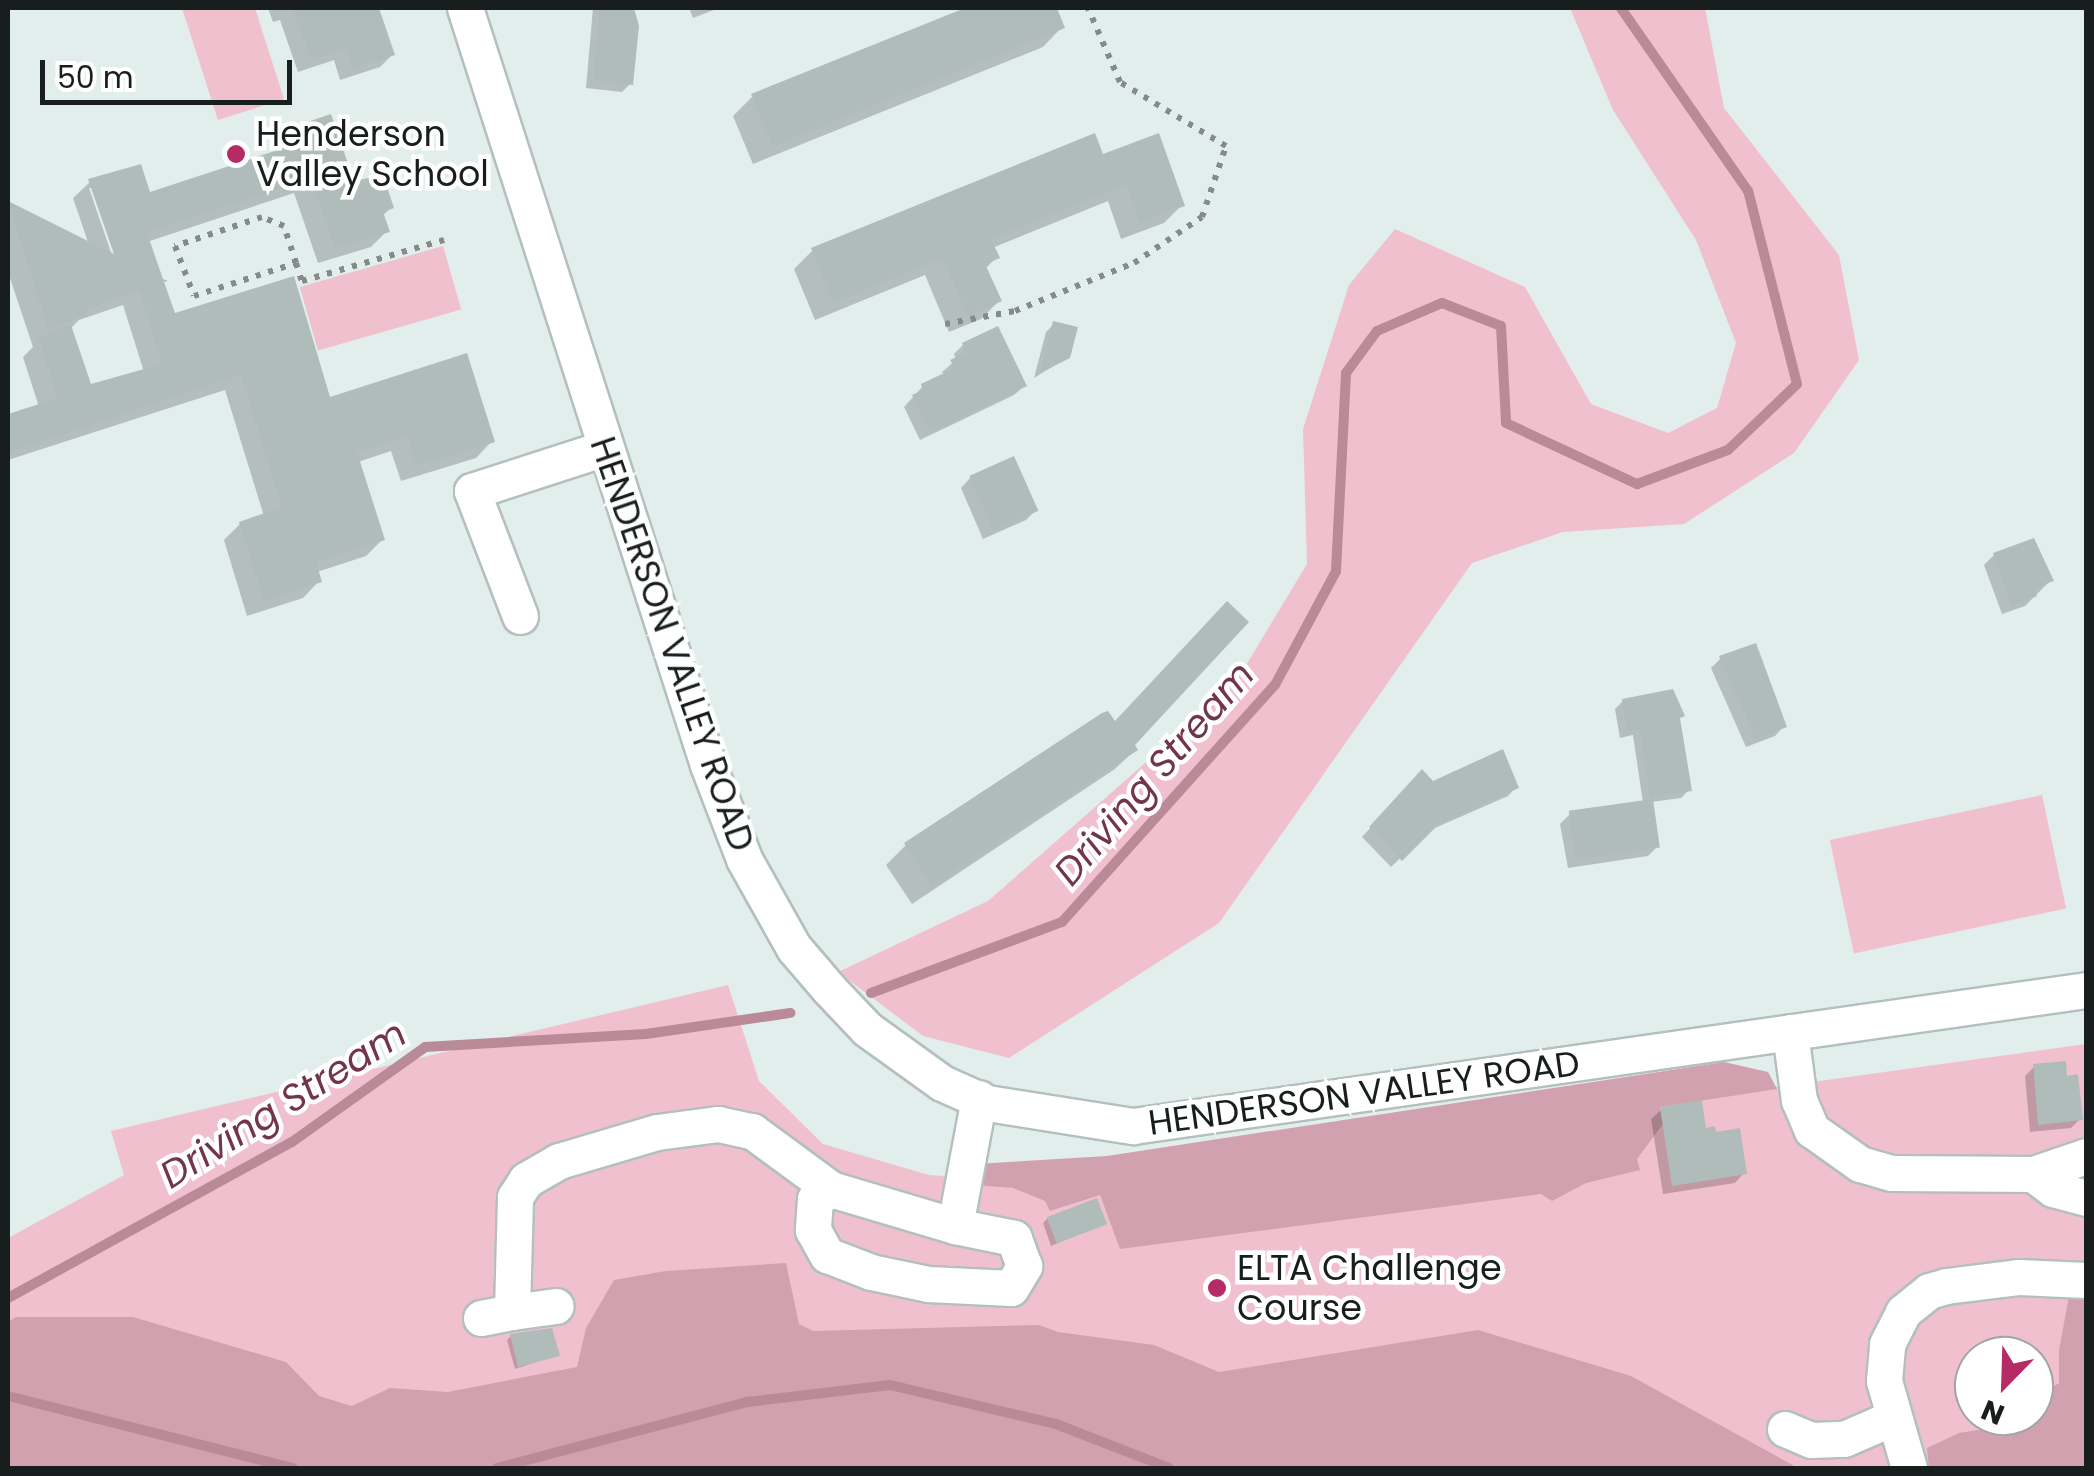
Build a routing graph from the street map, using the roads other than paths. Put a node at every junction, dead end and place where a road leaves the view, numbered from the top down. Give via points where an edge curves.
1 (465, 8) edge
2 (605, 448) junction
3 (520, 616) dead end
4 (2086, 990) edge
5 (1790, 1032) junction
6 (979, 1098) junction
7 (2086, 1156) edge
8 (2086, 1171) edge
9 (2033, 1174) junction
10 (830, 1189) junction
11 (2086, 1198) edge
12 (955, 1226) junction
13 (2086, 1280) edge
14 (556, 1306) dead end
15 (1892, 1418) junction
16 (1785, 1429) dead end
17 (1909, 1468) edge

1 - 2 street, HENDERSON VALLEY ROAD
2 - 3 street via 472,491
2 - 6 street, HENDERSON VALLEY ROAD via 713,780 767,904 794,948 868,1029 942,1083
4 - 5 street, HENDERSON VALLEY ROAD
5 - 6 street, HENDERSON VALLEY ROAD via 1133,1126
5 - 9 street via 1799,1100 1812,1130 1860,1164 1892,1173
6 - 12 street
7 - 9 street
8 - 9 street
9 - 11 street via 2053,1189
10 - 12 street
10 - 12 street via 815,1199 813,1230 827,1256 928,1284 1011,1288 1024,1266 1014,1238
10 - 14 street via 752,1131 718,1124 657,1132 540,1168 515,1196 496,1315
13 - 15 street via 1982,1280 1916,1300 1887,1344 1884,1381
15 - 16 street via 1844,1439 1810,1440
15 - 17 street

